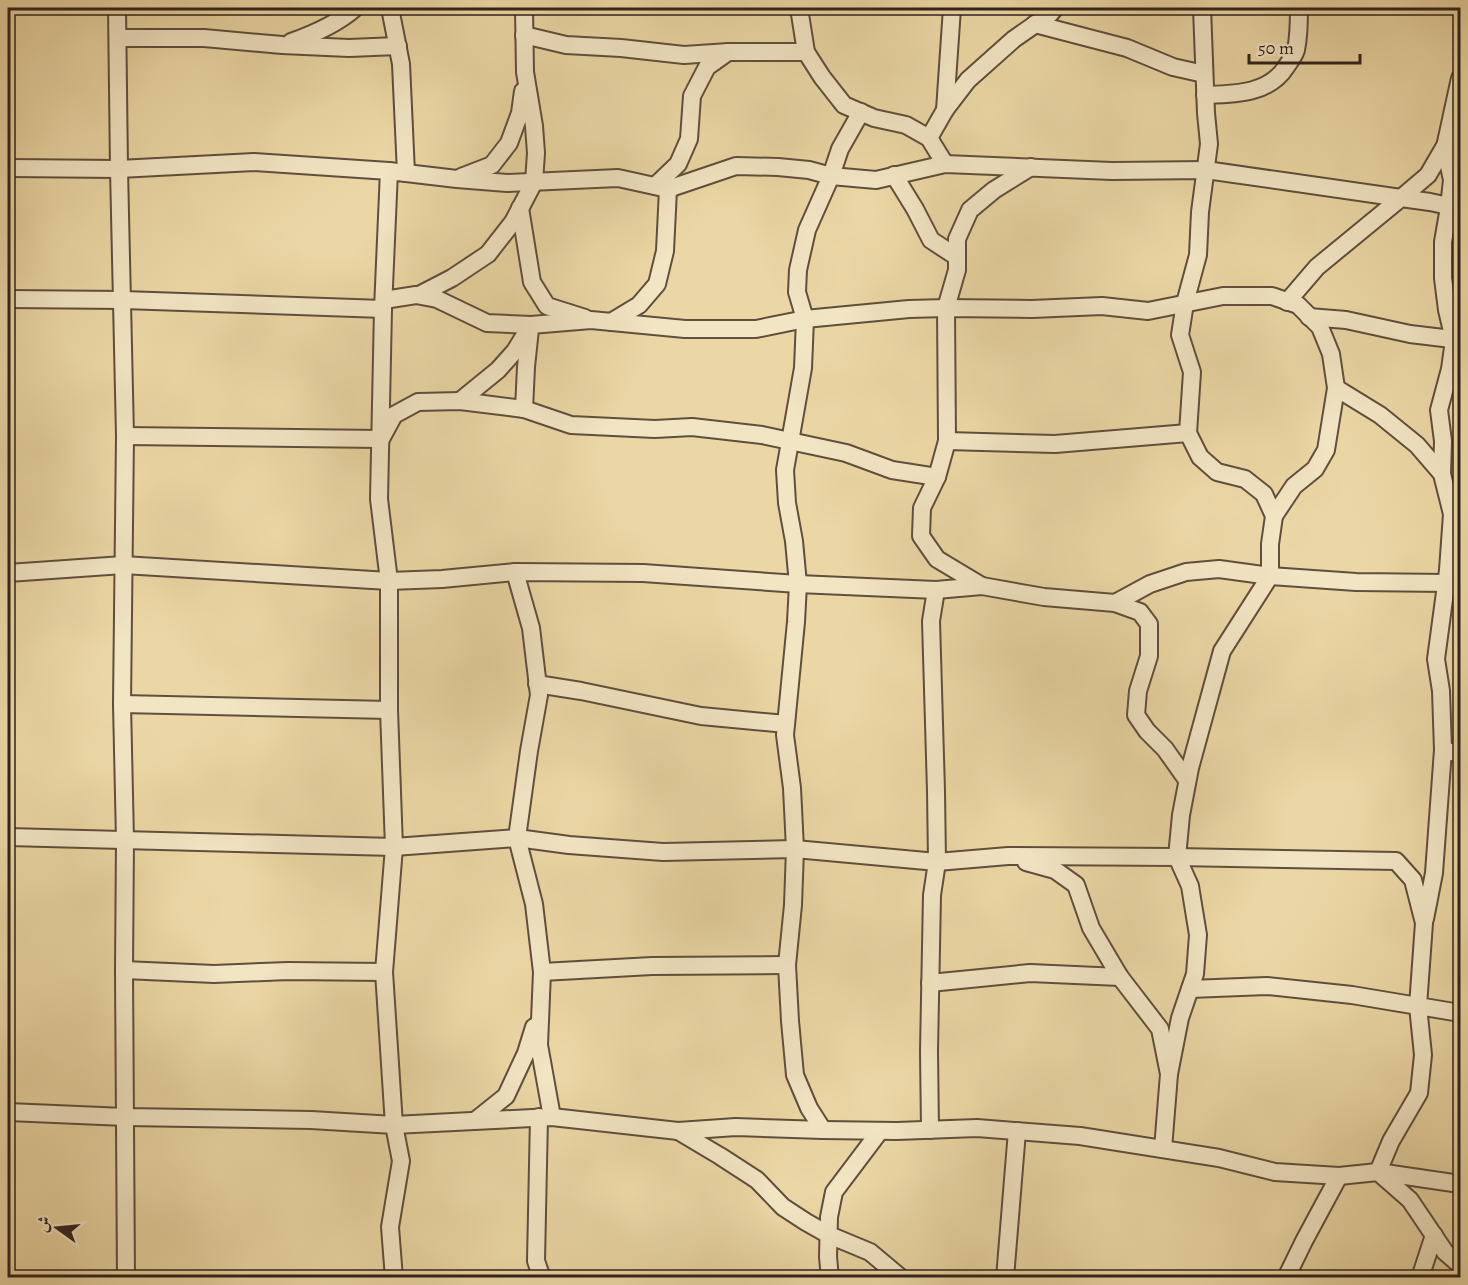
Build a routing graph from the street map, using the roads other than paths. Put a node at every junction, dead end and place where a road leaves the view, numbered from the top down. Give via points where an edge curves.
1 (117, 8) edge
2 (355, 8) edge
3 (390, 8) edge
4 (524, 8) edge
5 (799, 8) edge
6 (952, 8) edge
7 (1055, 8) edge
8 (1202, 8) edge
9 (1299, 8) edge
10 (1035, 24) junction
11 (524, 35) junction
12 (118, 38) junction
13 (282, 45) junction
14 (398, 46) junction
15 (729, 52) junction
16 (806, 52) junction
17 (525, 72) junction
18 (1204, 74) junction
19 (1461, 78) edge
20 (1205, 95) junction
21 (945, 110) junction
22 (861, 112) junction
23 (1461, 120) edge
24 (929, 138) junction
25 (1445, 147) junction
26 (945, 164) junction
27 (1031, 167) junction
28 (8, 168) edge
29 (119, 169) junction
30 (1206, 170) junction
31 (389, 171) junction
32 (406, 173) junction
33 (894, 175) junction
34 (831, 176) junction
35 (457, 179) junction
36 (534, 182) junction
37 (662, 188) junction
38 (1401, 198) junction
39 (520, 208) junction
40 (1455, 208) edge
41 (957, 257) junction
42 (419, 296) junction
43 (8, 299) edge
44 (123, 300) junction
45 (1287, 302) junction
46 (1185, 303) junction
47 (384, 305) junction
48 (946, 308) junction
49 (1309, 317) junction
50 (805, 319) junction
51 (591, 320) junction
52 (611, 322) junction
53 (531, 325) junction
54 (1457, 340) edge
55 (1336, 388) junction
56 (460, 401) junction
57 (524, 409) junction
58 (1188, 433) junction
59 (125, 436) junction
60 (381, 440) junction
61 (791, 441) junction
62 (947, 441) junction
63 (1442, 474) junction
64 (937, 477) junction
65 (1454, 494) edge
66 (1274, 516) junction
67 (123, 565) junction
68 (514, 572) junction
69 (8, 573) edge
70 (1270, 576) junction
71 (389, 581) junction
72 (798, 584) junction
73 (1454, 584) edge
74 (982, 586) junction
75 (936, 590) junction
76 (1115, 603) junction
77 (537, 684) junction
78 (122, 704) junction
79 (389, 711) junction
80 (786, 724) junction
81 (1443, 750) junction
82 (1461, 754) edge
83 (1187, 780) junction
84 (8, 837) edge
85 (517, 838) junction
86 (125, 840) junction
87 (394, 847) junction
88 (795, 849) junction
89 (1008, 856) junction
90 (1177, 857) junction
91 (937, 862) junction
92 (1424, 923) junction
93 (787, 965) junction
94 (124, 970) junction
95 (384, 972) junction
96 (542, 972) junction
97 (1120, 977) junction
98 (930, 983) junction
99 (1190, 989) junction
100 (1418, 1006) junction
101 (541, 1007) junction
102 (1461, 1013) edge
103 (1169, 1074) junction
104 (8, 1112) edge
105 (124, 1117) junction
106 (546, 1117) junction
107 (476, 1120) junction
108 (394, 1125) junction
109 (823, 1130) junction
110 (930, 1130) junction
111 (678, 1131) junction
112 (880, 1131) junction
113 (1017, 1131) junction
114 (1163, 1149) junction
115 (1378, 1172) junction
116 (1339, 1176) junction
117 (1461, 1184) edge
118 (829, 1235) junction
119 (1434, 1235) junction
120 (1461, 1265) edge
121 (126, 1278) edge
122 (393, 1278) edge
123 (542, 1278) edge
124 (831, 1278) edge
125 (901, 1278) edge
126 (1005, 1278) edge
127 (1286, 1278) edge
128 (1420, 1278) edge

1 - 12 street
2 - 13 street via 344,19
3 - 14 street
4 - 11 street
5 - 16 street
6 - 21 street
7 - 10 street
8 - 18 street
9 - 20 street via 1295,53 1281,74 1264,87
10 - 18 street
10 - 21 street via 968,80
11 - 15 street via 566,45 684,55
11 - 17 street
12 - 13 street via 204,38
12 - 29 street
13 - 14 street
14 - 32 street
15 - 16 street
15 - 37 street via 707,67 692,96 689,139
16 - 22 street via 844,105
17 - 35 street via 520,112 509,143 492,165
17 - 36 street via 534,126
18 - 20 street
19 - 25 street
20 - 30 street via 1209,144
21 - 24 street
22 - 24 street via 906,125
22 - 34 street via 840,149
23 - 25 street
24 - 26 street
25 - 38 street via 1428,175
25 - 40 street
26 - 27 street
26 - 33 street
27 - 30 street
27 - 41 street via 970,210 957,239
28 - 29 street
29 - 31 street via 254,162
29 - 44 street
30 - 38 street
30 - 46 street via 1198,255
31 - 32 street
31 - 47 street
32 - 35 street
33 - 34 street via 876,180
33 - 41 street via 932,240
34 - 37 street via 808,170 736,166
34 - 50 street via 807,230 798,270 797,292
35 - 36 street
36 - 37 street via 618,178
36 - 39 street
37 - 52 street via 665,251 657,284 639,305
38 - 40 street
38 - 45 street via 1317,267
39 - 42 street via 488,254
39 - 51 street via 532,282 547,306
40 - 54 street via 1443,242 1443,278 1447,310
41 - 48 street
42 - 47 street
42 - 53 street via 437,299 488,323
43 - 44 street
44 - 47 street
44 - 59 street
45 - 46 street via 1272,296 1223,296
45 - 49 street via 1298,305
46 - 48 street via 1148,311 1102,306
46 - 58 street via 1180,334 1192,372
47 - 60 street
48 - 50 street
48 - 62 street
49 - 54 street
49 - 55 street via 1320,327 1331,354
50 - 52 street via 756,329 685,329
50 - 61 street
51 - 52 street
51 - 53 street
53 - 56 street via 498,370
53 - 57 street
54 - 63 street via 1439,410
55 - 63 street via 1380,415 1417,445
55 - 66 street via 1326,450 1315,470 1294,486
56 - 57 street
56 - 60 street via 418,402 394,415
57 - 61 street via 571,425 692,428
58 - 62 street via 1055,444
58 - 66 street via 1200,457 1217,472 1245,479 1264,494
59 - 60 street
59 - 67 street
60 - 71 street via 379,499
61 - 64 street via 846,453 892,470
61 - 72 street via 785,470 786,503
62 - 64 street
63 - 65 street
64 - 74 street via 922,508 921,536 937,559
65 - 73 street
66 - 70 street
67 - 69 street
67 - 71 street
67 - 78 street
68 - 71 street
68 - 72 street via 643,573
68 - 77 street via 531,628
70 - 73 street
70 - 76 street via 1219,570 1186,572 1150,584
70 - 83 street via 1222,651
71 - 79 street
72 - 75 street
72 - 80 street
73 - 81 street via 1436,659
74 - 75 street
74 - 76 street via 1044,597
75 - 91 street via 931,621
76 - 83 street via 1140,612 1149,624 1149,656 1138,691 1136,715
77 - 80 street via 701,716
77 - 85 street
78 - 79 street
78 - 86 street
79 - 87 street
80 - 88 street
81 - 82 street
81 - 92 street via 1434,873
83 - 90 street
84 - 86 street
85 - 87 street
85 - 88 street via 663,852
85 - 96 street via 534,904
86 - 87 street
86 - 94 street
87 - 95 street
88 - 91 street
88 - 93 street
89 - 90 street
89 - 91 street
89 - 97 street via 1055,870 1076,885 1091,928
90 - 92 street via 1396,861 1413,880
90 - 99 street via 1190,886 1198,935
91 - 98 street via 932,895
92 - 100 street
93 - 96 street
93 - 109 street via 795,1075
94 - 95 street via 214,974
94 - 105 street
95 - 108 street
96 - 101 street
97 - 98 street via 1030,973
97 - 103 street via 1160,1029
98 - 110 street
99 - 100 street via 1267,986
99 - 103 street
100 - 102 street
100 - 115 street via 1423,1055 1419,1093
101 - 106 street via 539,1045
101 - 107 street via 506,1096
103 - 114 street
104 - 105 street
105 - 108 street
105 - 121 street
106 - 107 street
106 - 111 street
106 - 123 street via 536,1261
107 - 108 street
108 - 122 street via 400,1161 390,1227
109 - 111 street via 736,1126
109 - 112 street
110 - 112 street
110 - 113 street
111 - 118 street via 757,1180 783,1207
112 - 118 street via 834,1192
113 - 114 street
113 - 126 street
114 - 116 street via 1275,1172
115 - 116 street
115 - 117 street
115 - 119 street via 1410,1200
116 - 127 street
118 - 124 street
118 - 125 street via 870,1252
119 - 120 street via 1445,1252
119 - 128 street

